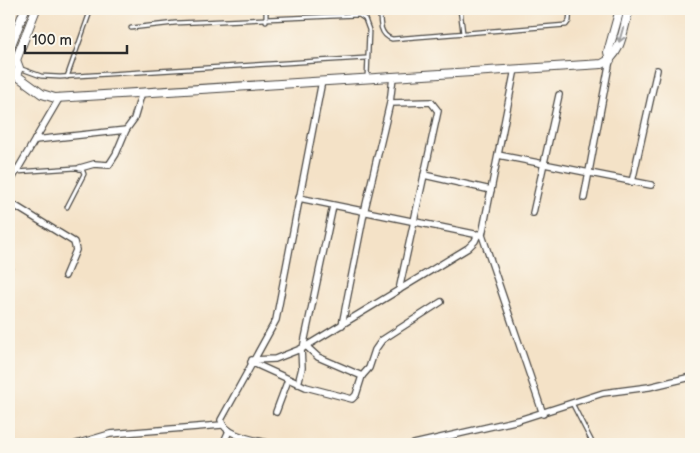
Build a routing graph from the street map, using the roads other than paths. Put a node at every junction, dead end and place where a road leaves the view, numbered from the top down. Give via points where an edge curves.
1 (23, 9) edge
2 (36, 9) edge
3 (91, 9) edge
4 (266, 9) edge
5 (380, 9) edge
6 (460, 9) edge
7 (570, 9) edge
8 (620, 9) edge
9 (629, 9) edge
10 (266, 21) junction
11 (131, 28) dead end
12 (463, 33) junction
13 (9, 50) edge
14 (9, 56) edge
15 (366, 58) junction
16 (610, 60) junction
17 (515, 69) junction
18 (15, 70) edge
19 (657, 70) dead end
20 (67, 77) junction
21 (393, 77) junction
22 (367, 78) junction
23 (322, 81) junction
24 (142, 92) junction
25 (559, 95) dead end
26 (60, 97) junction
27 (390, 103) junction
28 (126, 130) junction
29 (35, 140) junction
30 (498, 156) junction
31 (542, 164) junction
32 (80, 168) junction
33 (16, 172) junction
34 (589, 173) junction
35 (424, 175) junction
36 (632, 182) junction
37 (9, 184) edge
38 (651, 186) dead end
39 (491, 190) junction
40 (299, 198) junction
41 (584, 198) dead end
42 (9, 202) edge
43 (333, 206) junction
44 (67, 207) dead end
45 (364, 213) junction
46 (533, 213) dead end
47 (9, 214) edge
48 (412, 222) junction
49 (480, 235) junction
50 (9, 266) edge
51 (65, 276) dead end
52 (399, 290) junction
53 (9, 302) edge
54 (441, 302) dead end
55 (342, 325) junction
56 (304, 348) junction
57 (251, 361) junction
58 (691, 369) edge
59 (362, 376) junction
60 (690, 377) edge
61 (288, 380) junction
62 (298, 384) junction
63 (572, 403) junction
64 (276, 412) dead end
65 (543, 414) junction
66 (222, 425) junction
67 (229, 431) junction
68 (442, 441) edge
69 (76, 444) edge
70 (223, 444) edge
71 (272, 444) edge
72 (414, 444) edge
73 (593, 444) edge

1 - 13 street
2 - 18 street
3 - 20 lane
4 - 10 lane
5 - 12 lane via 381,28 392,39
6 - 12 lane
7 - 12 lane via 566,25
8 - 16 street via 608,52
9 -> 16 street via 616,54
10 - 11 lane via 174,23
10 - 15 lane via 362,16 369,30
14 - 18 street
15 - 20 lane
15 - 22 lane
16 - 17 street via 602,64
16 - 34 street
17 - 21 street
17 - 30 street
18 - 20 lane
18 - 26 street via 42,94
19 - 36 street
21 - 22 street
21 - 27 street
22 - 23 street
23 - 24 street
23 - 40 street
24 - 26 street
24 - 28 street via 134,119
25 - 31 street
26 - 29 street
27 - 35 street via 431,102 437,107
27 - 45 street
28 - 29 street
28 - 32 street via 109,165 94,164
29 - 33 street
30 - 31 street
30 - 39 street
31 - 34 street
31 - 46 street
32 - 33 lane
32 - 44 lane via 84,174
33 - 37 street
34 - 36 street
34 - 41 street
35 - 39 street
35 - 48 street
36 - 38 street
39 - 49 street
40 - 43 street
40 - 57 street via 276,320
42 - 51 street via 74,242 76,250
43 - 45 street
43 - 56 street
45 - 48 street
45 - 55 street
47 - 50 street
48 - 49 street
48 - 52 street
49 - 52 street via 468,248
49 - 65 street
50 - 53 street
52 - 55 street
54 - 59 street via 382,340
55 - 56 street
56 - 57 street via 275,359
56 - 59 street
56 - 62 street
57 - 61 street
57 - 66 street via 222,416
58 - 60 lane
59 - 62 street via 352,399
60 - 63 street via 649,387 602,393
61 - 62 street
61 - 64 street
63 - 65 street
63 - 73 lane
65 - 68 street
66 - 67 street
66 - 69 street via 110,434
67 - 70 street
67 - 71 street
68 - 72 street

